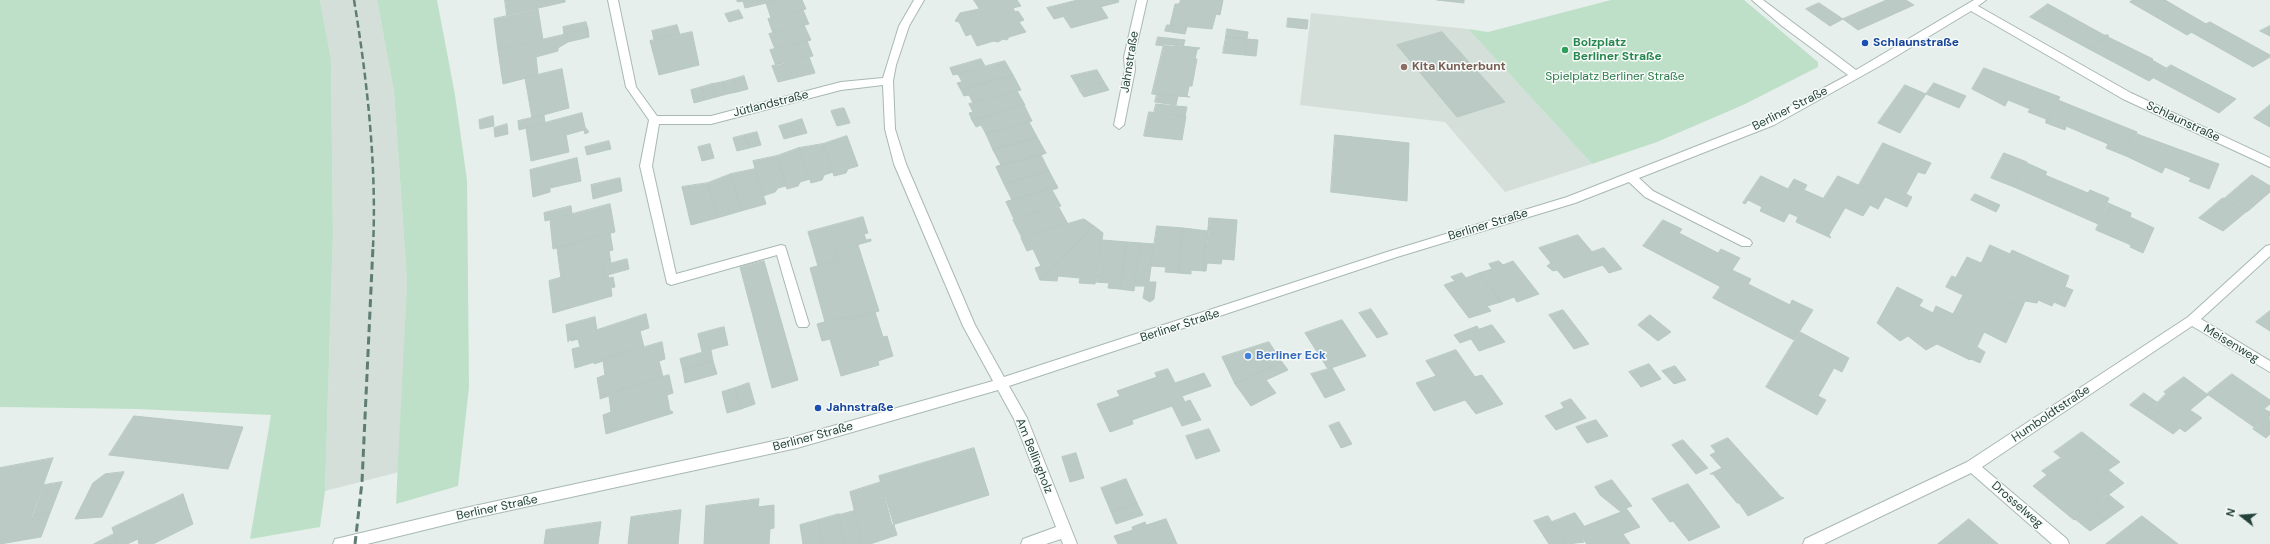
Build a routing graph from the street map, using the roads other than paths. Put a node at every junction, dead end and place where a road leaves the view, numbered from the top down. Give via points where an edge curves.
1 (613, 0) edge
2 (919, 0) edge
3 (1142, 0) edge
4 (1757, 0) edge
5 (1976, 3) edge
6 (1855, 75) junction
7 (888, 81) junction
8 (654, 120) junction
9 (1119, 125) dead end
10 (2270, 163) edge
11 (1631, 177) junction
12 (1746, 243) dead end
13 (2270, 249) edge
14 (2192, 320) junction
15 (803, 324) dead end
16 (2270, 367) edge
17 (1000, 384) junction
18 (1972, 466) junction
19 (1064, 531) junction
20 (340, 544) edge
21 (1028, 544) edge
22 (1070, 544) edge
23 (1810, 544) edge
24 (2062, 544) edge

1 - 8 street via 631,87
2 - 7 street via 896,46
3 - 9 street, Jahnstraße via 1129,57 1130,70
4 - 6 street
5 - 6 street, Berliner Straße
5 - 10 street, Schlaunstraße via 2127,96
6 - 11 street, Berliner Straße via 1770,122
7 - 8 street, Jütlandstraße via 842,86 711,120
7 - 17 street via 890,129 900,164 969,326
8 - 15 street via 646,166 671,280 781,248
11 - 12 street via 1649,194
11 - 17 street, Berliner Straße via 1571,200 1394,254 1189,324
13 - 14 street, Humboldtstraße
14 - 16 street, Meisenweg
14 - 18 street, Humboldtstraße
17 - 19 street, Am Bellingholz via 1020,418
17 - 20 street, Berliner Straße via 797,442 465,514
18 - 23 street, Humboldtstraße
18 - 24 street, Drosselweg
19 - 21 street
19 - 22 street, Am Bellingholz

